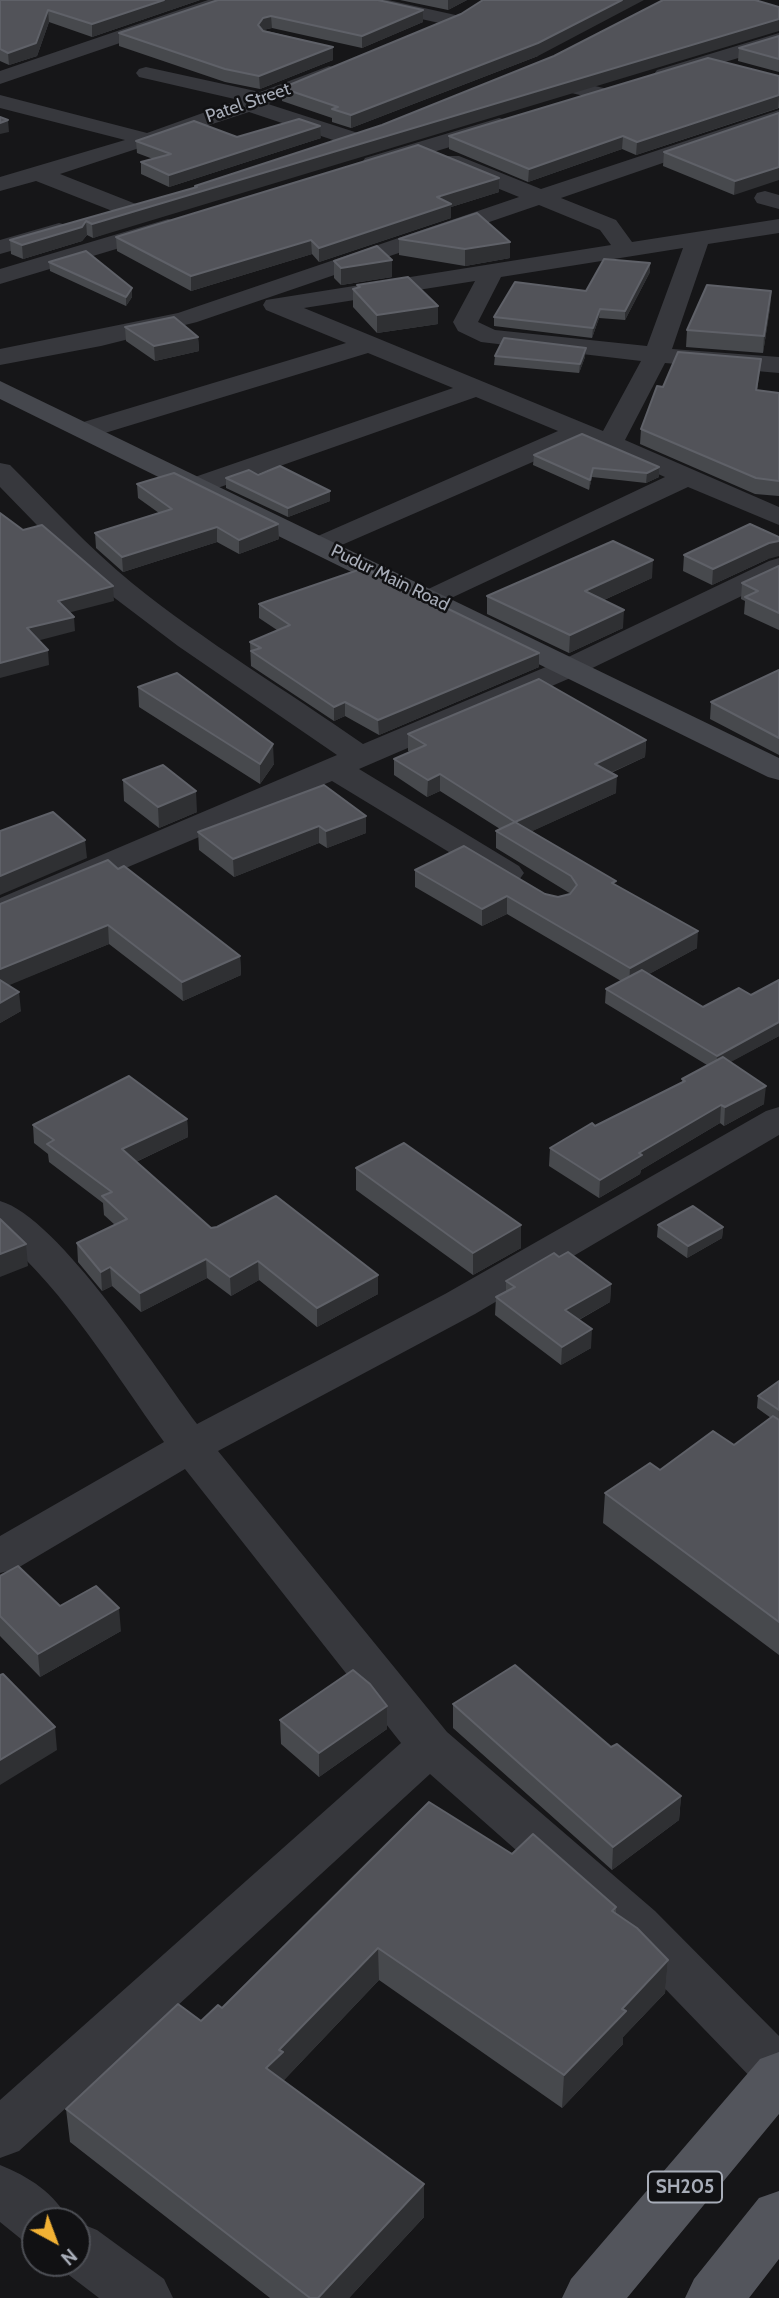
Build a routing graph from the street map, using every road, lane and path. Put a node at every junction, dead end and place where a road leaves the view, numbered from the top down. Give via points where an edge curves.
1 (227, 0) edge
2 (360, 0) edge
3 (475, 7) edge
4 (453, 20) junction
5 (414, 37) edge
6 (779, 39) edge
7 (706, 61) junction
8 (546, 62) edge
9 (352, 63) edge
10 (743, 71) edge
11 (146, 74) dead end
12 (0, 78) edge
13 (600, 94) junction
14 (0, 101) edge
15 (255, 101) junction
16 (562, 106) edge
17 (779, 116) edge
18 (523, 117) edge
19 (373, 131) edge
20 (350, 138) junction
21 (146, 139) junction
22 (420, 149) junction
23 (312, 151) edge
24 (12, 160) dead end
25 (355, 169) edge
26 (44, 172) junction
27 (0, 184) edge
28 (542, 196) junction
29 (155, 202) edge
30 (128, 209) junction
31 (184, 221) edge
32 (779, 226) edge
33 (698, 239) junction
34 (0, 247) edge
35 (626, 250) junction
36 (492, 271) junction
37 (0, 277) edge
38 (275, 305) junction
39 (188, 317) junction
40 (370, 344) junction
41 (657, 355) junction
42 (0, 357) edge
43 (779, 365) edge
44 (477, 388) junction
45 (2, 391) edge
46 (86, 430) junction
47 (580, 431) junction
48 (610, 443) junction
49 (0, 471) edge
50 (687, 477) junction
51 (199, 485) junction
52 (779, 517) edge
53 (321, 545) junction
54 (779, 567) edge
55 (432, 598) junction
56 (571, 667) junction
57 (347, 763) junction
58 (779, 770) edge
59 (534, 888) edge
60 (0, 911) edge
61 (779, 1119) edge
62 (0, 1214) edge
63 (191, 1446) junction
64 (0, 1557) edge
65 (430, 1745) junction
66 (779, 2073) edge
67 (0, 2134) edge
68 (0, 2190) edge
69 (22, 2207) edge
70 (779, 2216) edge
71 (91, 2258) edge
72 (144, 2298) edge
73 (592, 2298) edge
74 (714, 2298) edge

1 - 12 street
2 - 4 street
3 - 4 street
4 - 5 street
6 - 7 street
7 - 10 street
7 - 13 street
8 - 13 street via 516,74
9 - 15 street, Patel Street
11 - 15 street
13 - 16 street
14 - 21 street
15 - 20 street
15 - 21 street, Patel Street
17 - 28 street
18 - 22 street
19 - 20 street
20 - 23 street
21 - 26 street, Patel Street
22 - 25 street
22 - 28 street
24 - 26 street
26 - 27 street, Patel Street
26 - 30 street
28 - 35 street via 608,225
28 - 39 street
29 - 30 street
30 - 34 street
31 - 37 street
32 - 33 street
33 - 35 street
33 - 41 street
35 - 36 street
36 - 38 street
36 - 41 street via 467,326 490,337
38 - 39 street
38 - 40 street
39 - 42 street
40 - 44 street
40 - 46 street
41 - 43 street
41 - 48 street
44 - 47 street
44 - 51 street
45 - 46 street, Pudur Main Road
46 - 51 street, Pudur Main Road
47 - 48 street
47 - 53 street
48 - 50 street
49 - 57 street via 91,563 187,639 302,715
50 - 52 street
50 - 55 street
51 - 53 street, Pudur Main Road
53 - 55 street, Pudur Main Road
54 - 56 street
55 - 56 street, Pudur Main Road
56 - 57 street
56 - 58 street, Pudur Main Road
57 - 59 street
57 - 60 street
61 - 63 street via 460,1304
62 - 63 street via 28,1236 113,1336
63 - 64 street
63 - 65 street
65 - 66 street via 637,1926
65 - 67 street
66 - 73 main road, SH205
68 - 69 street
70 - 74 main road
71 - 72 street

